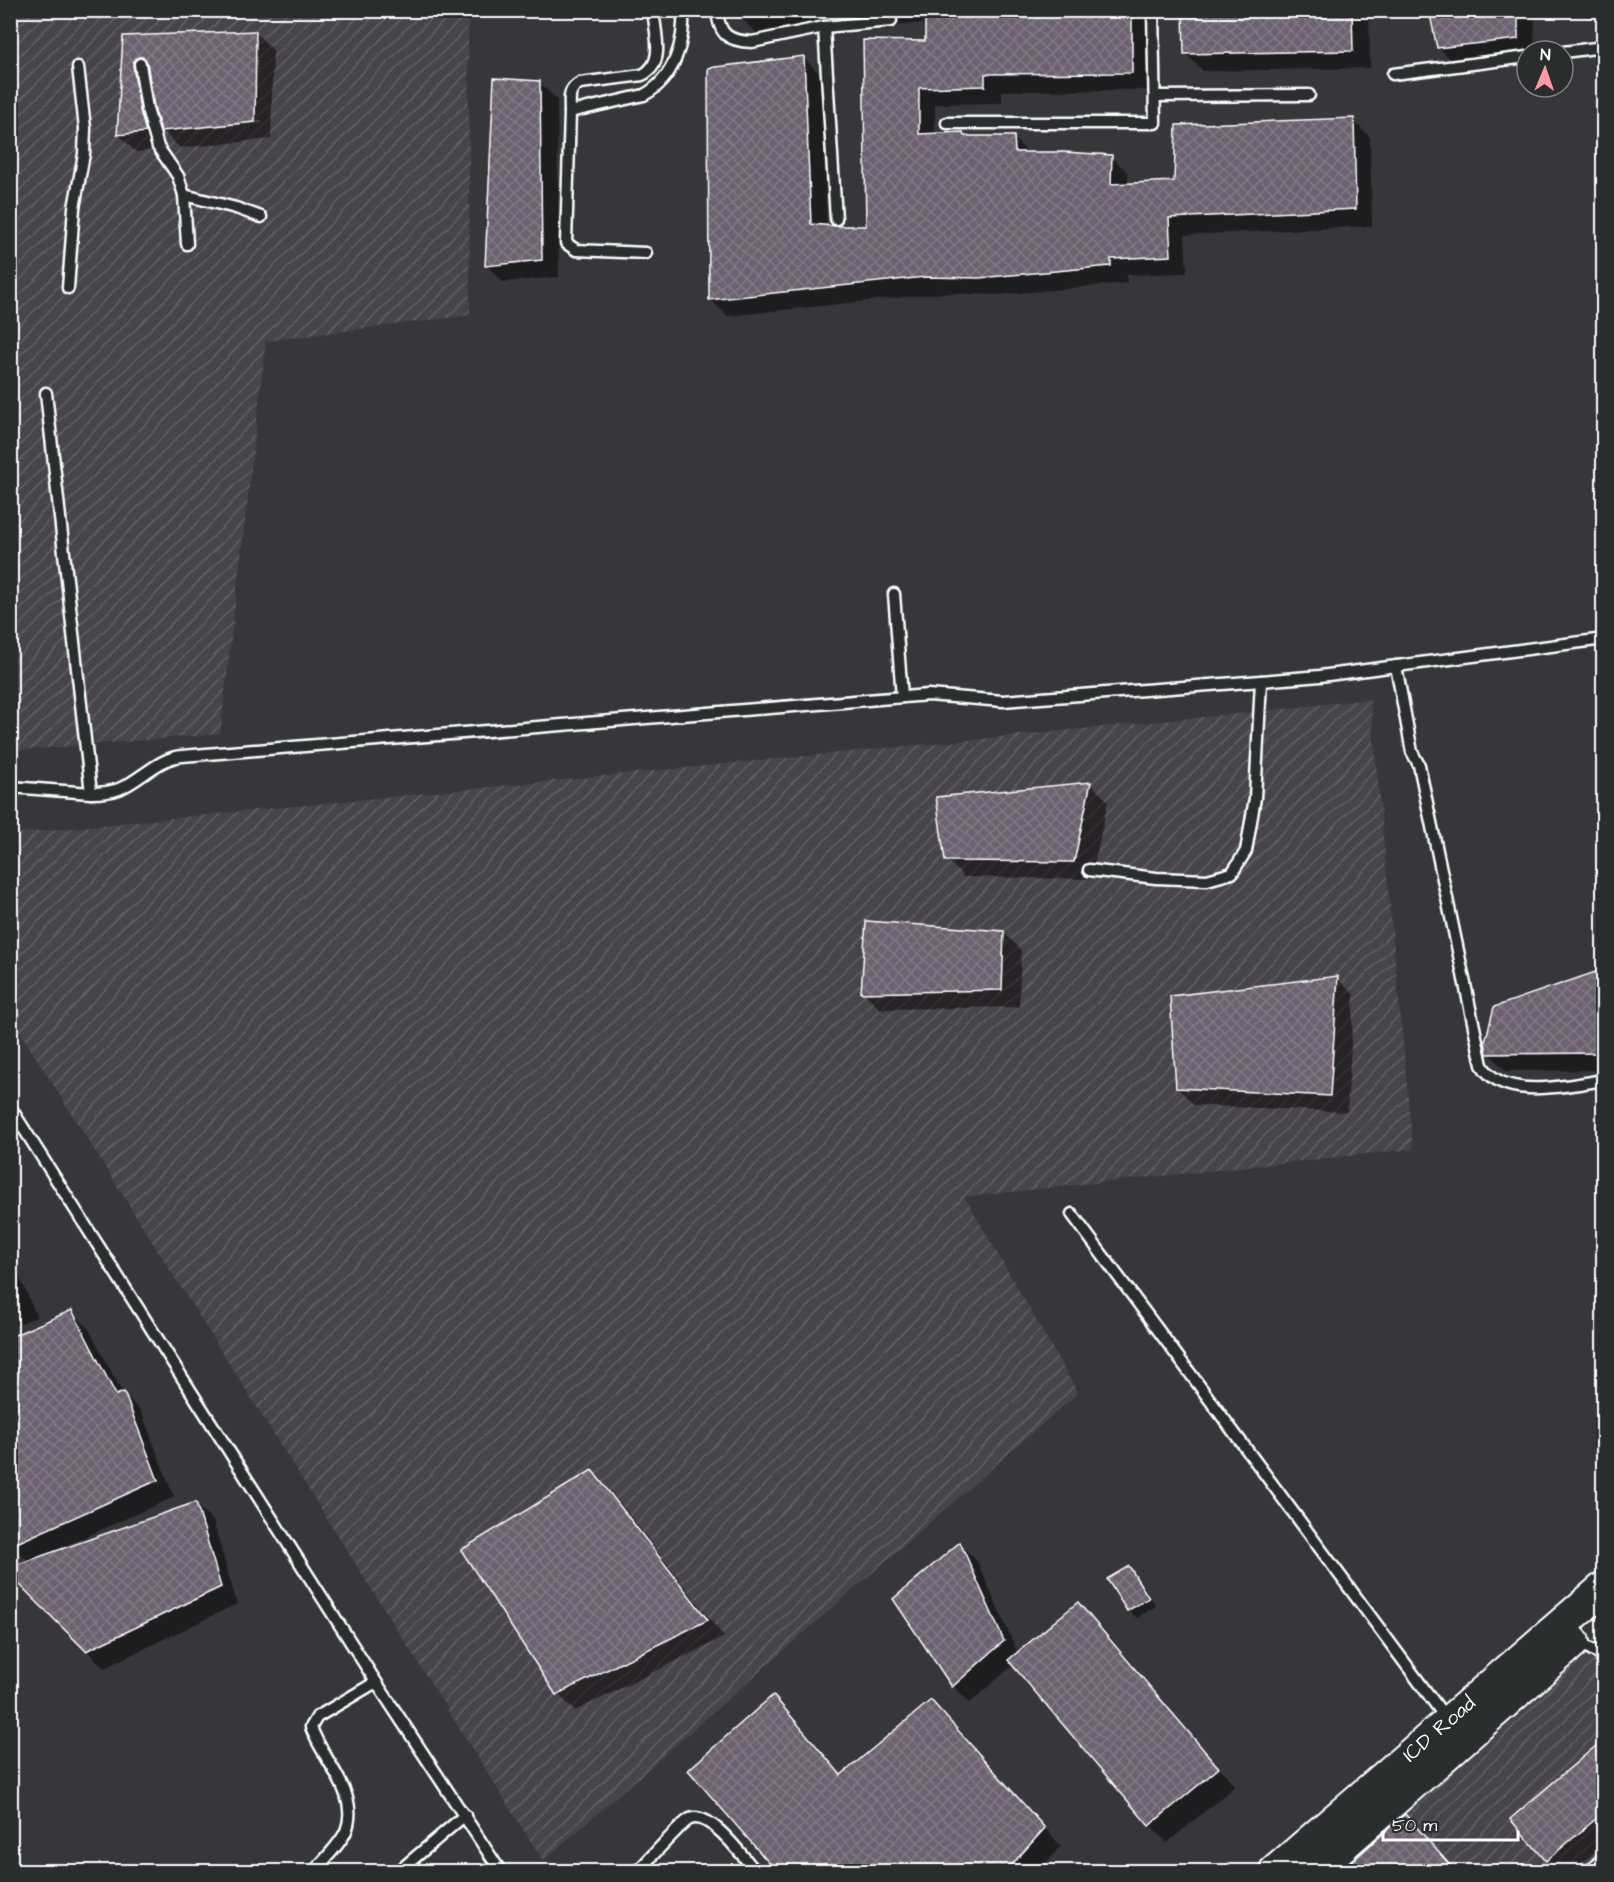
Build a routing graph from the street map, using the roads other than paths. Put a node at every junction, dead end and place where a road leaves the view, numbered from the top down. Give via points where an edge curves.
1 (653, 10) edge
2 (683, 10) edge
3 (717, 10) edge
4 (1153, 10) edge
5 (891, 21) dead end
6 (824, 27) junction
7 (1604, 47) edge
8 (1575, 51) edge
9 (1515, 59) edge
10 (140, 64) dead end
11 (78, 67) dead end
12 (1393, 74) dead end
13 (1309, 95) dead end
14 (1155, 96) junction
15 (570, 112) junction
16 (947, 123) dead end
17 (184, 195) junction
18 (261, 218) dead end
19 (836, 219) dead end
20 (188, 244) dead end
21 (646, 253) dead end
22 (68, 288) dead end
23 (46, 393) dead end
24 (894, 594) dead end
25 (1604, 639) edge
26 (1396, 666) junction
27 (1261, 681) junction
28 (903, 697) junction
29 (10, 788) edge
30 (91, 793) junction
31 (1089, 870) dead end
32 (1604, 1080) edge
33 (10, 1107) edge
34 (1072, 1214) dead end
35 (1604, 1588) edge
36 (1604, 1616) edge
37 (1567, 1634) junction
38 (1604, 1657) edge
39 (376, 1682) junction
40 (1448, 1721) junction
41 (465, 1815) junction
42 (1604, 1857) edge
43 (1318, 1870) edge
44 (314, 1872) edge
45 (398, 1872) edge
46 (501, 1872) edge
47 (637, 1872) edge
48 (756, 1872) edge
49 (1275, 1872) edge
50 (1589, 1872) edge

1 - 15 lane via 657,53 650,71 580,83 570,92
2 - 15 lane via 677,54 669,72 653,90
3 - 6 lane via 723,32 740,41
4 - 14 lane
5 - 6 lane
6 - 19 lane
7 - 8 lane
9 - 12 lane
10 - 17 lane via 158,147 178,176
11 - 22 lane via 84,154 74,208
13 - 14 lane
14 - 16 lane via 1155,123
15 - 21 lane via 566,243 576,250
17 - 18 lane
17 - 20 lane
23 - 30 lane
24 - 28 lane
25 - 26 lane
26 - 27 lane
26 - 32 lane via 1486,1073 1509,1087 1534,1089
27 - 28 lane via 1003,701 928,694
27 - 31 lane via 1255,798 1246,851 1232,873 1207,880
28 - 30 lane via 173,757 118,789
29 - 30 lane
33 - 39 lane
34 - 40 lane
35 - 37 main road, ICD Road
36 - 37 main road, ICD Road
37 - 38 lane
37 - 40 main road, ICD Road
37 - 43 main road, ICD Road
39 - 41 lane
39 - 44 lane via 317,1717 311,1727 346,1792 349,1820 345,1833
40 - 49 main road, ICD Road
41 - 45 lane
41 - 46 lane
42 - 50 lane
47 - 48 lane via 688,1819 701,1817 712,1823

